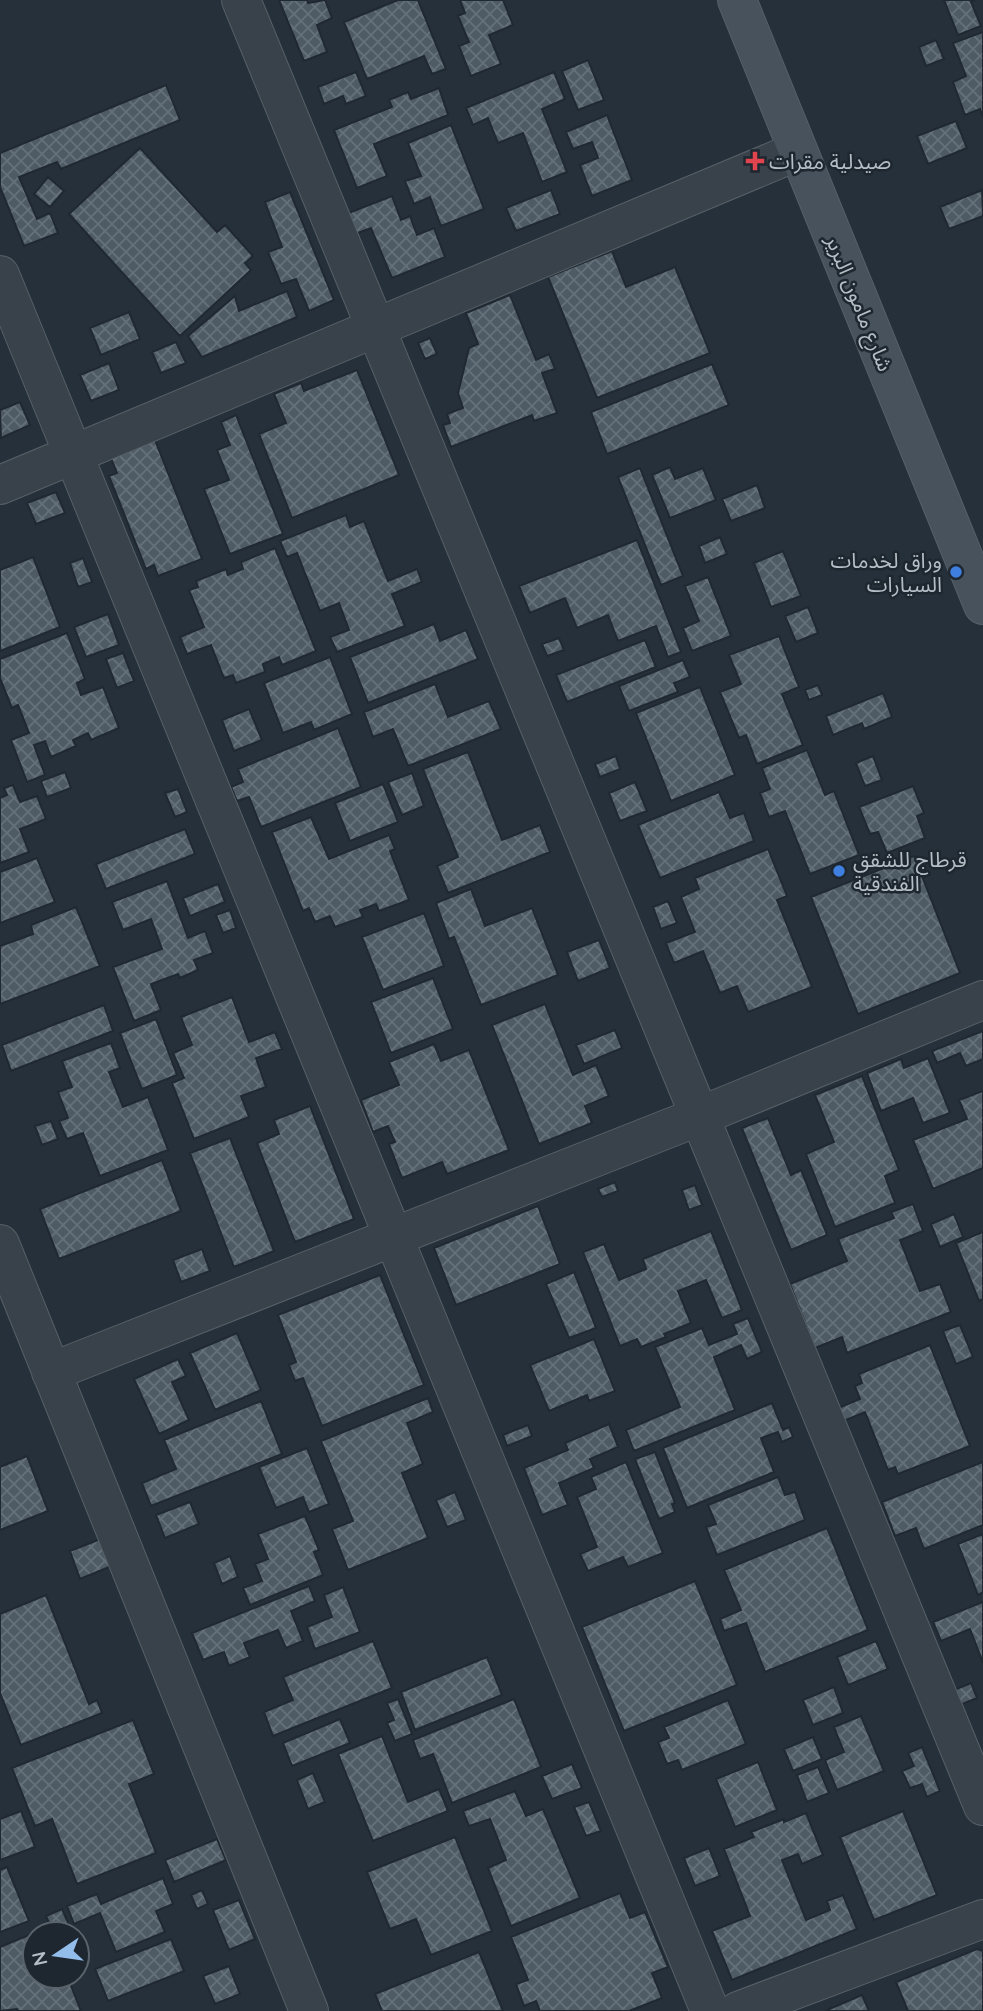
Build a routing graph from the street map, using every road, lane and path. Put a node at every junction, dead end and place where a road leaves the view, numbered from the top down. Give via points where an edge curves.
1 (241, 0) edge
2 (737, 0) edge
3 (798, 150) junction
4 (0, 275) edge
5 (376, 327) junction
6 (73, 454) junction
7 (0, 485) edge
8 (979, 583) edge
9 (983, 1000) edge
10 (700, 1116) junction
11 (393, 1237) junction
12 (2, 1254) edge
13 (51, 1372) junction
14 (983, 1807) edge
15 (983, 1919) edge
16 (309, 2011) edge
17 (710, 2011) edge
18 (738, 2011) edge

1 - 5 street
2 - 3 street, شارع مامون البرير
3 - 5 street
3 - 8 street, شارع مامون البرير
4 - 6 street
5 - 6 street
5 - 10 street
6 - 7 street
6 - 11 street
9 - 10 street
10 - 11 street
10 - 14 street
11 - 13 street
11 - 17 street
12 - 13 street
13 - 16 street
15 - 18 street

